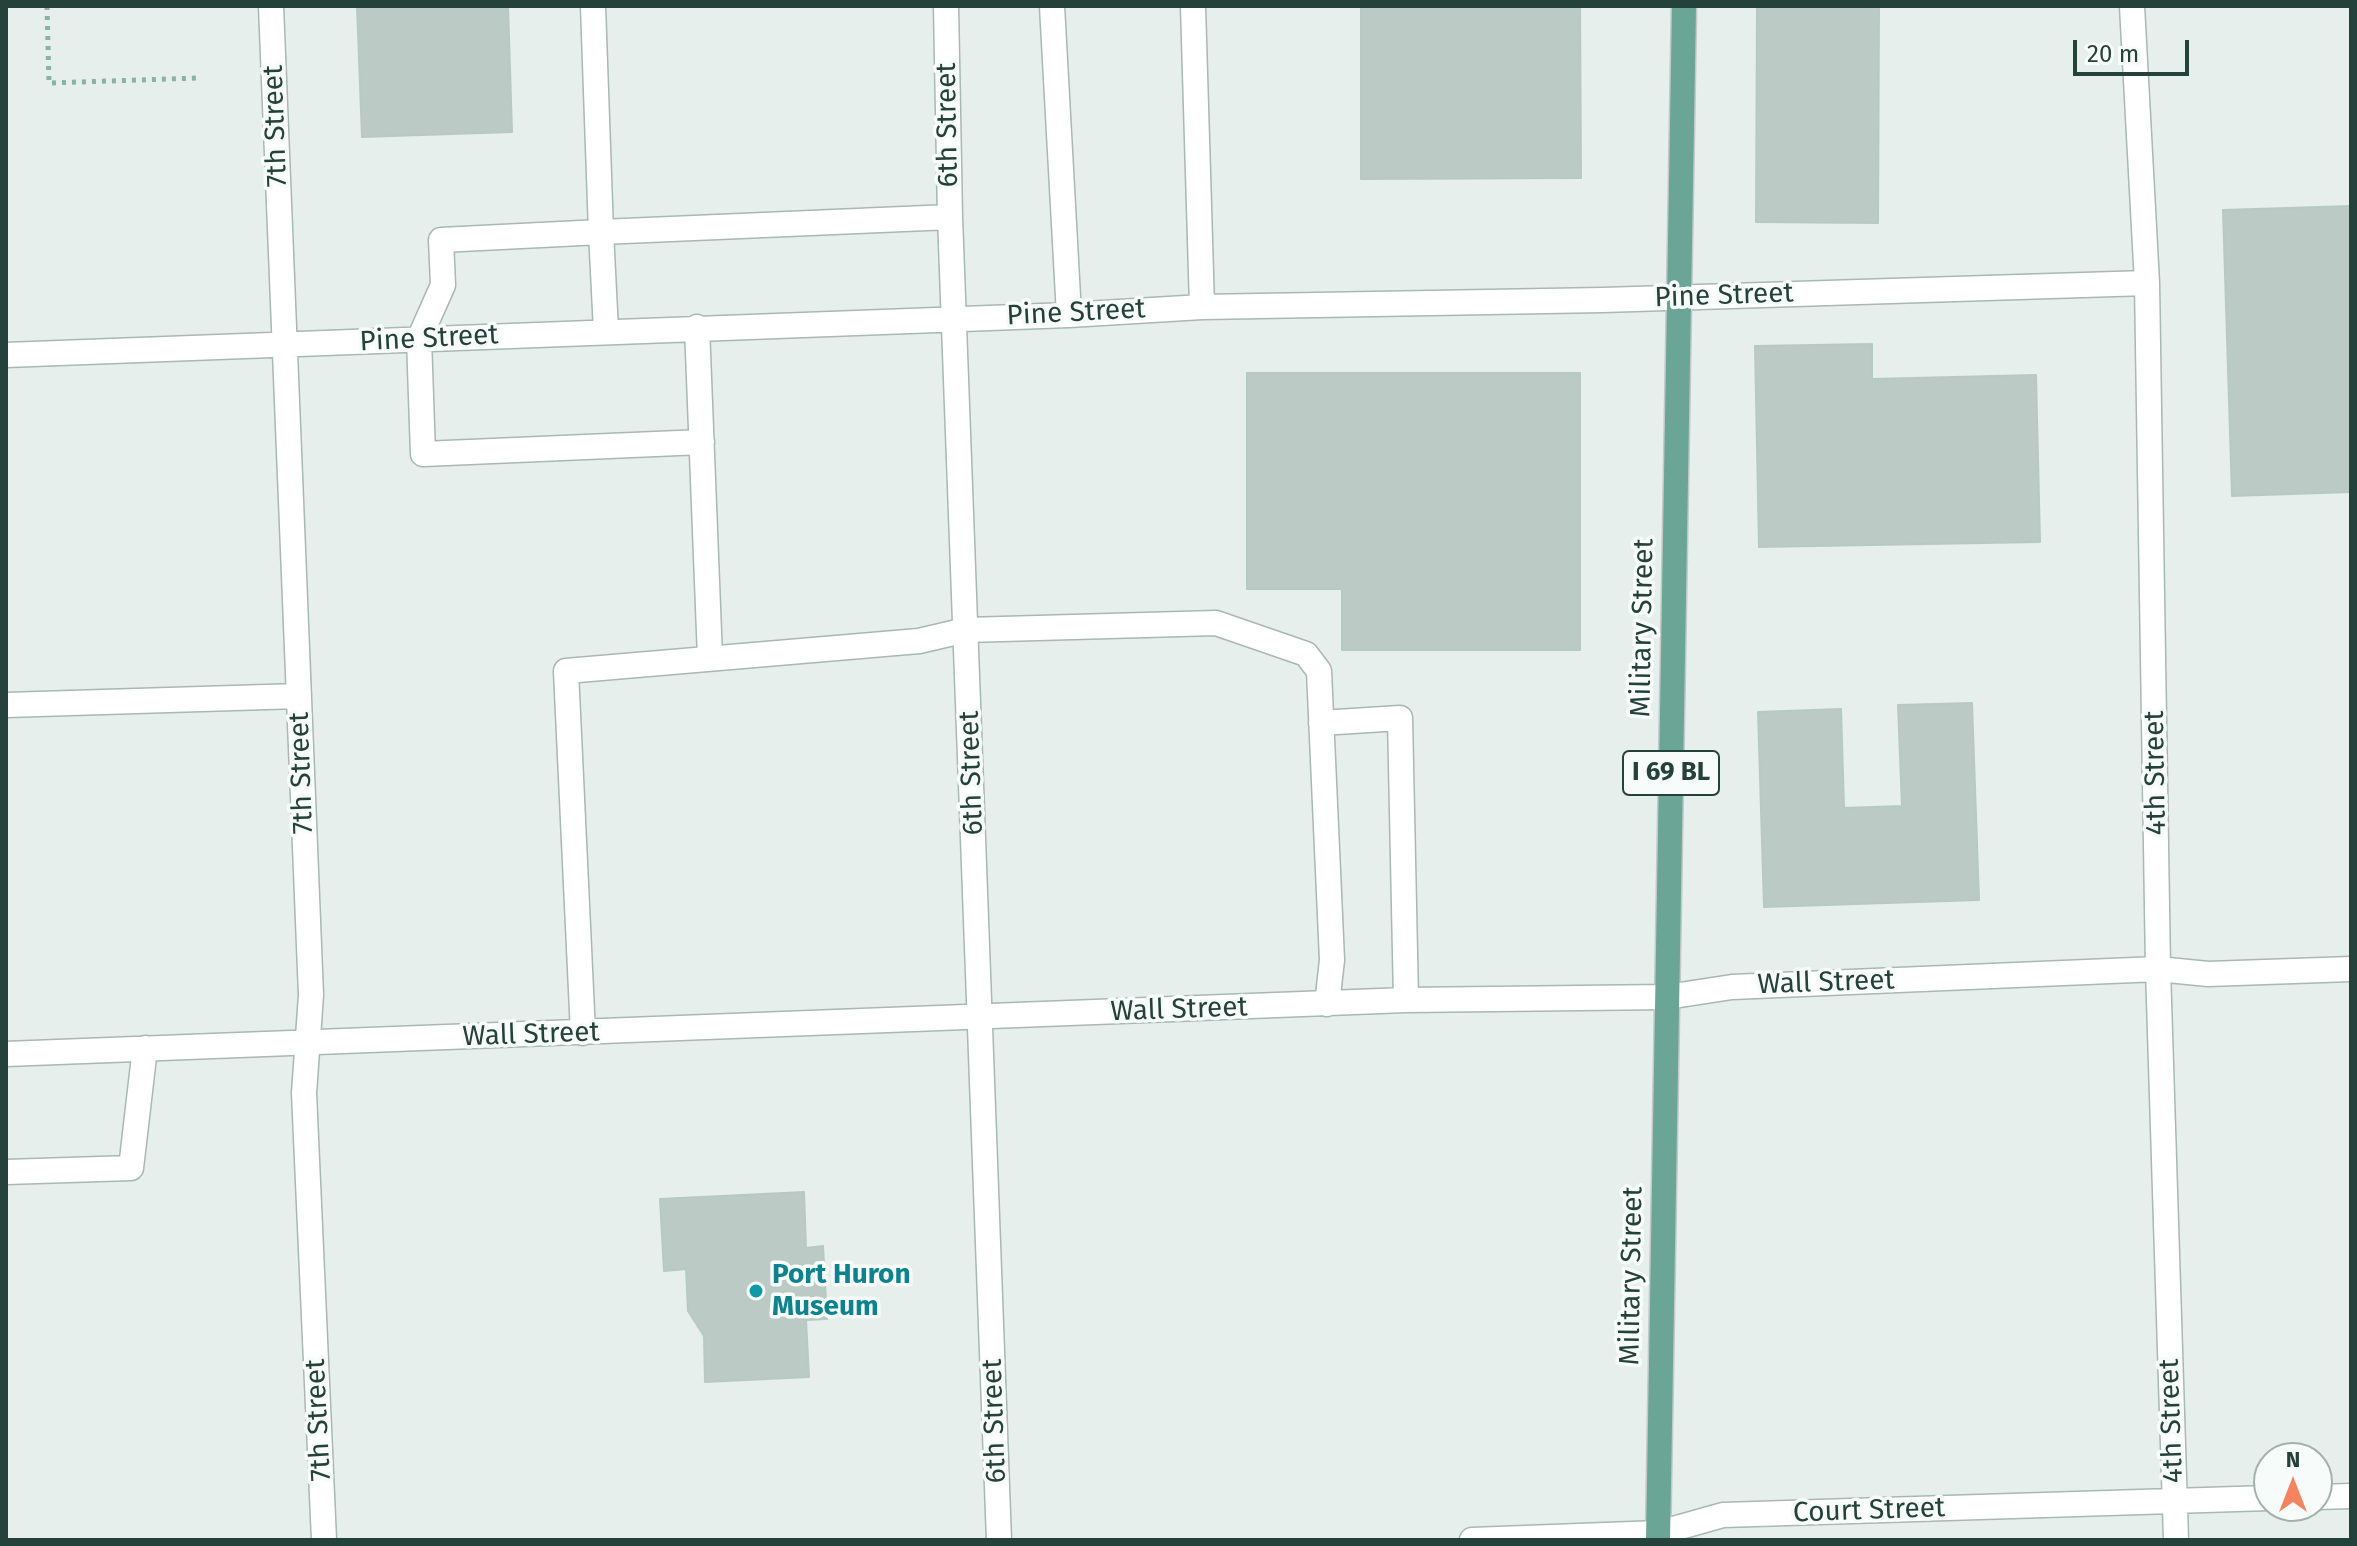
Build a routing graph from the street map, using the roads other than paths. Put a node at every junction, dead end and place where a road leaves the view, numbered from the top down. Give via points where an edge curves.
1 (271, 6) edge
2 (593, 6) edge
3 (946, 6) edge
4 (1052, 6) edge
5 (1193, 6) edge
6 (1684, 6) edge
7 (2132, 6) edge
8 (950, 217) junction
9 (601, 232) junction
10 (2147, 283) junction
11 (1679, 297) junction
12 (1202, 307) junction
13 (1069, 315) junction
14 (955, 317) junction
15 (697, 327) junction
16 (606, 331) junction
17 (419, 339) junction
18 (285, 346) junction
19 (6, 355) edge
20 (702, 442) junction
21 (966, 630) junction
22 (710, 658) junction
23 (299, 696) junction
24 (6, 705) edge
25 (1321, 723) junction
26 (2158, 969) junction
27 (2351, 969) edge
28 (1667, 997) junction
29 (1406, 1000) junction
30 (1327, 1004) junction
31 (980, 1018) junction
32 (583, 1033) junction
33 (309, 1043) junction
34 (145, 1048) junction
35 (6, 1054) edge
36 (6, 1172) edge
37 (2253, 1499) edge
38 (2174, 1501) junction
39 (1658, 1537) edge
40 (324, 1540) edge
41 (999, 1540) edge
42 (1472, 1540) edge
43 (2176, 1540) edge

1 - 18 street, 7th Street
2 - 9 street
3 - 8 street, 6th Street
4 - 13 street
5 - 12 street
6 - 11 main road, Military Street / I 69 BL
7 - 10 street, 4th Street
8 - 9 street
8 - 14 street, 6th Street
9 - 16 street
9 - 17 street via 441,240 443,285
10 - 11 street, Pine Street
10 - 26 street, 4th Street
11 - 12 street, Pine Street
11 - 28 main road, Military Street / I 69 BL
12 - 13 street, Pine Street
13 - 14 street, Pine Street
14 - 15 street, Pine Street
14 - 21 street, 6th Street
15 - 16 street, Pine Street
15 - 20 street
16 - 17 street, Pine Street
17 - 18 street, Pine Street
17 - 20 street via 423,454
18 - 19 street, Pine Street
18 - 23 street, 7th Street
20 - 22 street
21 - 22 street via 919,641
21 - 25 street via 1216,623 1306,654 1319,671
21 - 31 street, 6th Street
22 - 32 street via 566,671
23 - 24 street
23 - 33 street, 7th Street
25 - 29 street via 1400,718
25 - 30 street via 1332,960
26 - 27 street, Wall Street via 2208,974
26 - 28 street, Wall Street via 1732,987
26 - 38 street, 4th Street
28 - 29 street, Wall Street
28 - 39 main road, Military Street / I 69 BL
29 - 30 street, Wall Street
30 - 31 street, Wall Street
31 - 32 street, Wall Street
31 - 41 street, 6th Street
32 - 33 street, Wall Street
33 - 34 street, Wall Street
33 - 40 street, 7th Street via 304,1093
34 - 35 street, Wall Street
34 - 36 street via 131,1168
37 - 38 street, Court Street
38 - 39 street, Court Street via 1723,1515
38 - 43 street, 4th Street
39 - 42 street, Court Street

